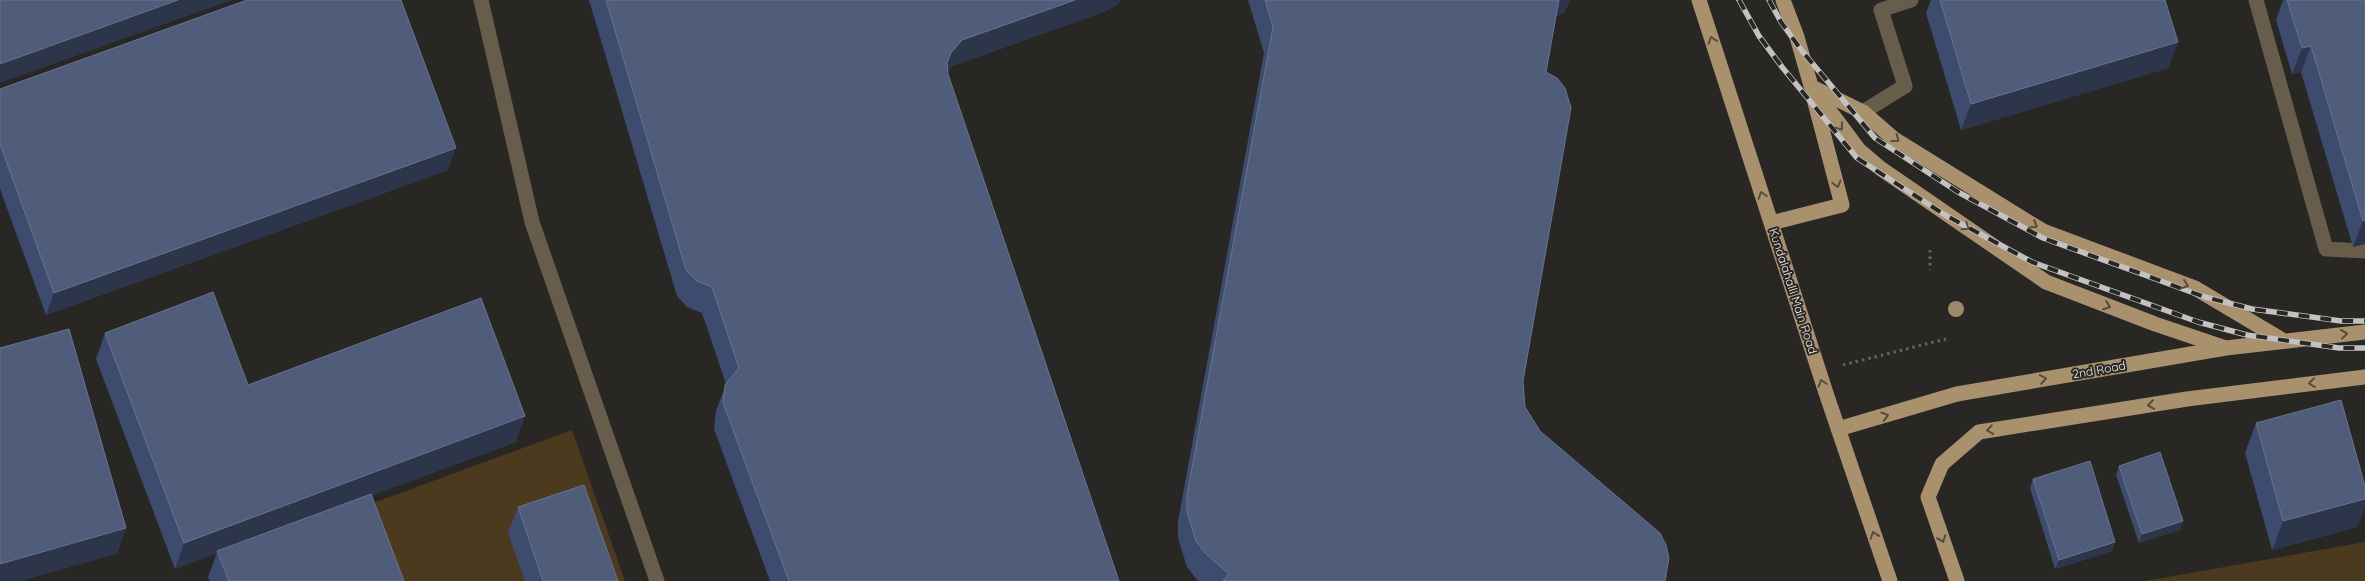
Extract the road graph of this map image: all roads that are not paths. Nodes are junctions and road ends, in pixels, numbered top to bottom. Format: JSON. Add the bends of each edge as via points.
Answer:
{"nodes":[{"id":1,"x":481,"y":0,"type":"edge"},
{"id":2,"x":1699,"y":0,"type":"edge"},
{"id":3,"x":1783,"y":0,"type":"edge"},
{"id":4,"x":1911,"y":0,"type":"edge"},
{"id":5,"x":2256,"y":0,"type":"edge"},
{"id":6,"x":1811,"y":86,"type":"junction"},
{"id":7,"x":1863,"y":112,"type":"junction"},
{"id":8,"x":1771,"y":224,"type":"junction"},
{"id":9,"x":2365,"y":251,"type":"edge"},
{"id":10,"x":2365,"y":332,"type":"edge"},
{"id":11,"x":2284,"y":341,"type":"junction"},
{"id":12,"x":2226,"y":348,"type":"junction"},
{"id":13,"x":2365,"y":377,"type":"edge"},
{"id":14,"x":1838,"y":429,"type":"junction"},
{"id":15,"x":657,"y":581,"type":"edge"},
{"id":16,"x":1890,"y":581,"type":"edge"},
{"id":17,"x":1957,"y":581,"type":"edge"}],
"edges":[{"from":1,"to":15,"type":"street","via":[[532,222]]},
{"from":8,"to":2,"type":"main road","name":"Kundalahalli Main Road","one_way":true},
{"from":3,"to":6,"type":"main road"},
{"from":4,"to":7,"type":"street","via":[[1881,10],[1905,86]]},
{"from":5,"to":9,"type":"street","via":[[2326,249]]},
{"from":6,"to":7,"type":"main road"},
{"from":6,"to":8,"type":"main road","one_way":true,"via":[[1842,205]]},
{"from":6,"to":12,"type":"main road","one_way":true,"via":[[1858,150],[2046,282]]},
{"from":7,"to":11,"type":"main road","one_way":true,"via":[[1894,139],[2043,231],[2195,288]]},
{"from":14,"to":8,"type":"main road","name":"Kundalahalli Main Road","one_way":true},
{"from":11,"to":10,"type":"main road","name":"2nd Road","one_way":true},
{"from":11,"to":12,"type":"main road","name":"2nd Road"},
{"from":14,"to":12,"type":"main road","name":"2nd Road","one_way":true,"via":[[1957,394]]},
{"from":13,"to":17,"type":"main road","one_way":true,"via":[[2187,399],[1979,432],[1942,464],[1928,497]]},
{"from":16,"to":14,"type":"main road","name":"Kundalahalli Main Road","one_way":true}]}
